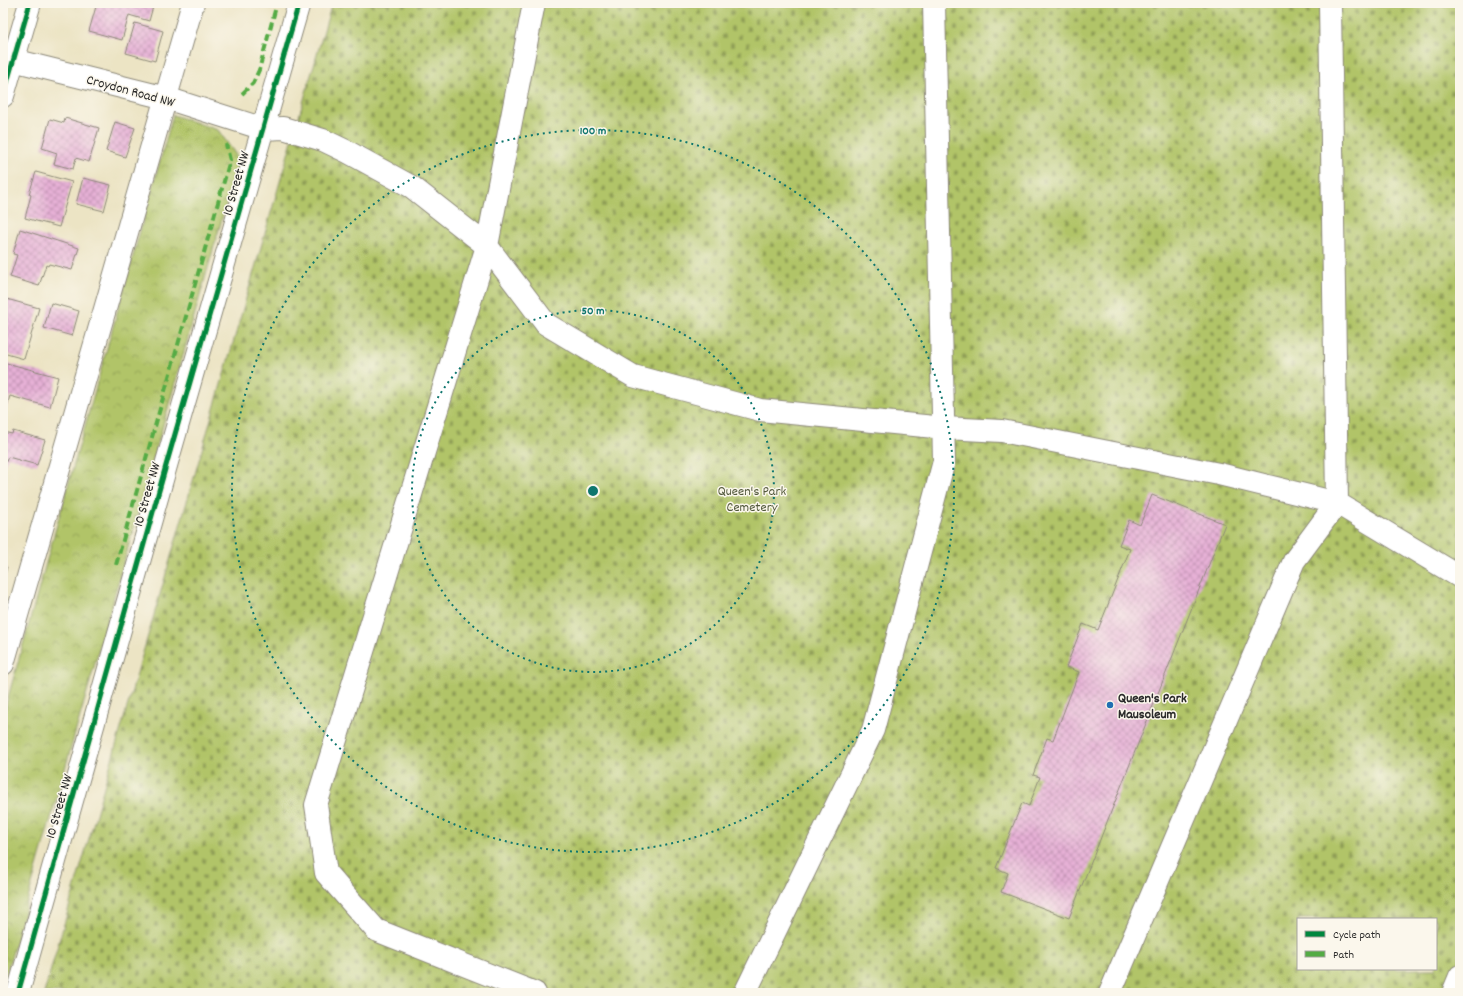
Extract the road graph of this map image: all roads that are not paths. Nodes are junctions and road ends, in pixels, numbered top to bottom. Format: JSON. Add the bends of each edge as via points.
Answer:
{"nodes":[{"id":1,"x":30,"y":3,"type":"edge"},
{"id":2,"x":193,"y":3,"type":"edge"},
{"id":3,"x":299,"y":3,"type":"edge"},
{"id":4,"x":534,"y":3,"type":"edge"},
{"id":5,"x":934,"y":3,"type":"edge"},
{"id":6,"x":1330,"y":3,"type":"edge"},
{"id":7,"x":8,"y":67,"type":"edge"},
{"id":8,"x":3,"y":96,"type":"edge"},
{"id":9,"x":166,"y":98,"type":"junction"},
{"id":10,"x":264,"y":129,"type":"junction"},
{"id":11,"x":487,"y":246,"type":"junction"},
{"id":12,"x":945,"y":428,"type":"junction"},
{"id":13,"x":1337,"y":503,"type":"junction"},
{"id":14,"x":1460,"y":577,"type":"edge"},
{"id":15,"x":3,"y":664,"type":"edge"},
{"id":16,"x":1460,"y":976,"type":"edge"},
{"id":17,"x":18,"y":993,"type":"edge"},
{"id":18,"x":535,"y":993,"type":"edge"},
{"id":19,"x":745,"y":993,"type":"edge"},
{"id":20,"x":1110,"y":993,"type":"edge"},
{"id":21,"x":1453,"y":993,"type":"edge"}],
"edges":[{"from":1,"to":7,"type":"street"},
{"from":2,"to":9,"type":"street"},
{"from":3,"to":10,"type":"street","name":"10 Street NW"},
{"from":4,"to":11,"type":"street"},
{"from":5,"to":12,"type":"street"},
{"from":6,"to":13,"type":"street"},
{"from":7,"to":8,"type":"street"},
{"from":7,"to":9,"type":"street","name":"Croydon Road NW"},
{"from":9,"to":10,"type":"street","name":"Croydon Road NW"},
{"from":9,"to":15,"type":"street"},
{"from":10,"to":11,"type":"street","name":"Croydon Road NW","via":[[283,128],[319,139],[373,165],[412,187]]},
{"from":10,"to":17,"type":"street","name":"10 Street NW","via":[[169,454]]},
{"from":11,"to":12,"type":"street","name":"Croydon Road NW","via":[[546,324],[633,376],[760,410]]},
{"from":11,"to":18,"type":"street","via":[[316,805],[326,873],[376,930]]},
{"from":12,"to":13,"type":"street","name":"Croydon Road NW","via":[[1009,432],[1219,474]]},
{"from":12,"to":19,"type":"street","via":[[944,461],[872,730]]},
{"from":13,"to":14,"type":"street","name":"Croydon Road NW"},
{"from":13,"to":20,"type":"street","via":[[1294,561]]},
{"from":16,"to":21,"type":"street"}]}
